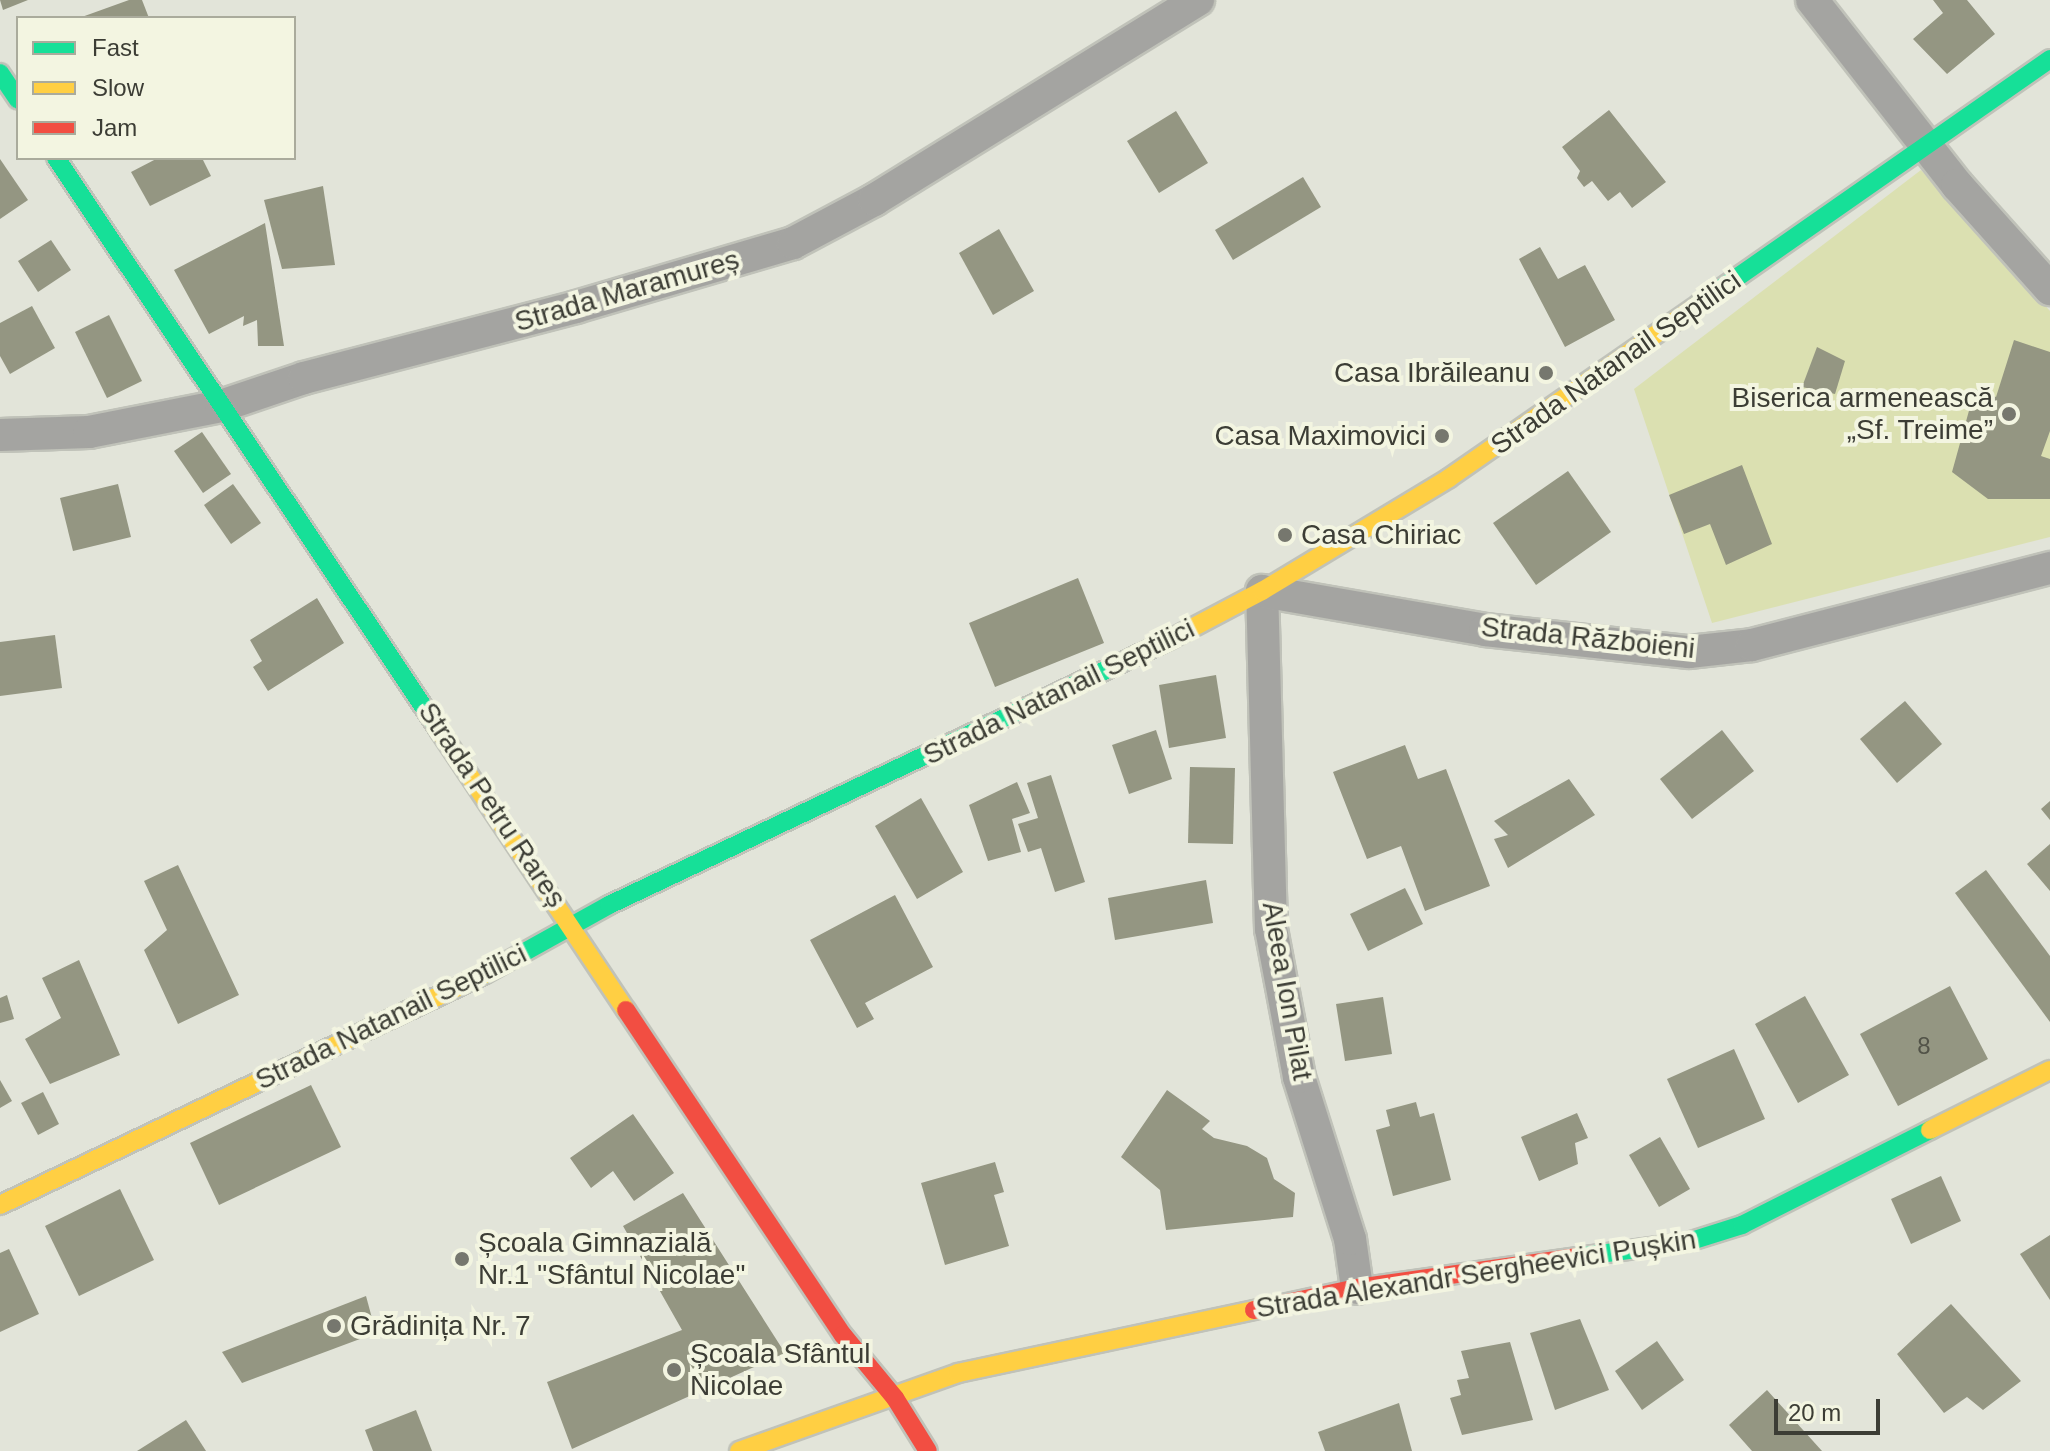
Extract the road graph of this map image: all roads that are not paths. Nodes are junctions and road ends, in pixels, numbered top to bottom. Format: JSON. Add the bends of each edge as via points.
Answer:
{"nodes":[{"id":1,"x":1198,"y":0,"type":"edge"},
{"id":2,"x":1812,"y":0,"type":"edge"},
{"id":3,"x":2050,"y":59,"type":"edge"},
{"id":4,"x":0,"y":73,"type":"edge"},
{"id":5,"x":16,"y":97,"type":"edge"},
{"id":6,"x":1928,"y":144,"type":"junction"},
{"id":7,"x":57,"y":160,"type":"edge"},
{"id":8,"x":2050,"y":289,"type":"edge"},
{"id":9,"x":221,"y":406,"type":"junction"},
{"id":10,"x":0,"y":435,"type":"edge"},
{"id":11,"x":2050,"y":568,"type":"edge"},
{"id":12,"x":1262,"y":591,"type":"junction"},
{"id":13,"x":573,"y":924,"type":"junction"},
{"id":14,"x":2050,"y":1070,"type":"edge"},
{"id":15,"x":0,"y":1205,"type":"edge"},
{"id":16,"x":1357,"y":1288,"type":"junction"},
{"id":17,"x":895,"y":1398,"type":"junction"},
{"id":18,"x":739,"y":1451,"type":"edge"},
{"id":19,"x":928,"y":1451,"type":"edge"}],
"edges":[{"from":1,"to":9,"type":"street","name":"Strada Maramureș","via":[[874,200],[793,243],[304,378]]},
{"from":2,"to":6,"type":"street"},
{"from":3,"to":6,"type":"street","name":"Strada Natanail Septilici"},
{"from":4,"to":5,"type":"street"},
{"from":6,"to":8,"type":"street","via":[[1957,185]]},
{"from":6,"to":12,"type":"street","name":"Strada Natanail Septilici","via":[[1449,478]]},
{"from":7,"to":9,"type":"street","name":"Strada Petru Rareș"},
{"from":9,"to":10,"type":"street","name":"Strada Maramureș","via":[[89,432]]},
{"from":9,"to":13,"type":"street","name":"Strada Petru Rareș"},
{"from":11,"to":12,"type":"street","name":"Strada Războieni","via":[[1752,645],[1689,652],[1485,630]]},
{"from":12,"to":13,"type":"street","name":"Strada Natanail Septilici","via":[[1127,662]]},
{"from":12,"to":16,"type":"street","name":"Aleea Ion Pilat","via":[[1271,929],[1299,1077],[1350,1239]]},
{"from":13,"to":15,"type":"street","name":"Strada Natanail Septilici","via":[[514,960]]},
{"from":13,"to":17,"type":"street","name":"Strada Petru Rareș","via":[[843,1335]]},
{"from":14,"to":16,"type":"street","name":"Strada Alexandr Sergheevici Pușkin","via":[[1742,1225],[1688,1242]]},
{"from":16,"to":17,"type":"street","name":"Strada Alexandr Sergheevici Pușkin","via":[[958,1373]]},
{"from":17,"to":18,"type":"street","name":"Strada Alexandr Sergheevici Pușkin"},
{"from":17,"to":19,"type":"street","name":"Strada Petru Rareș"}]}
